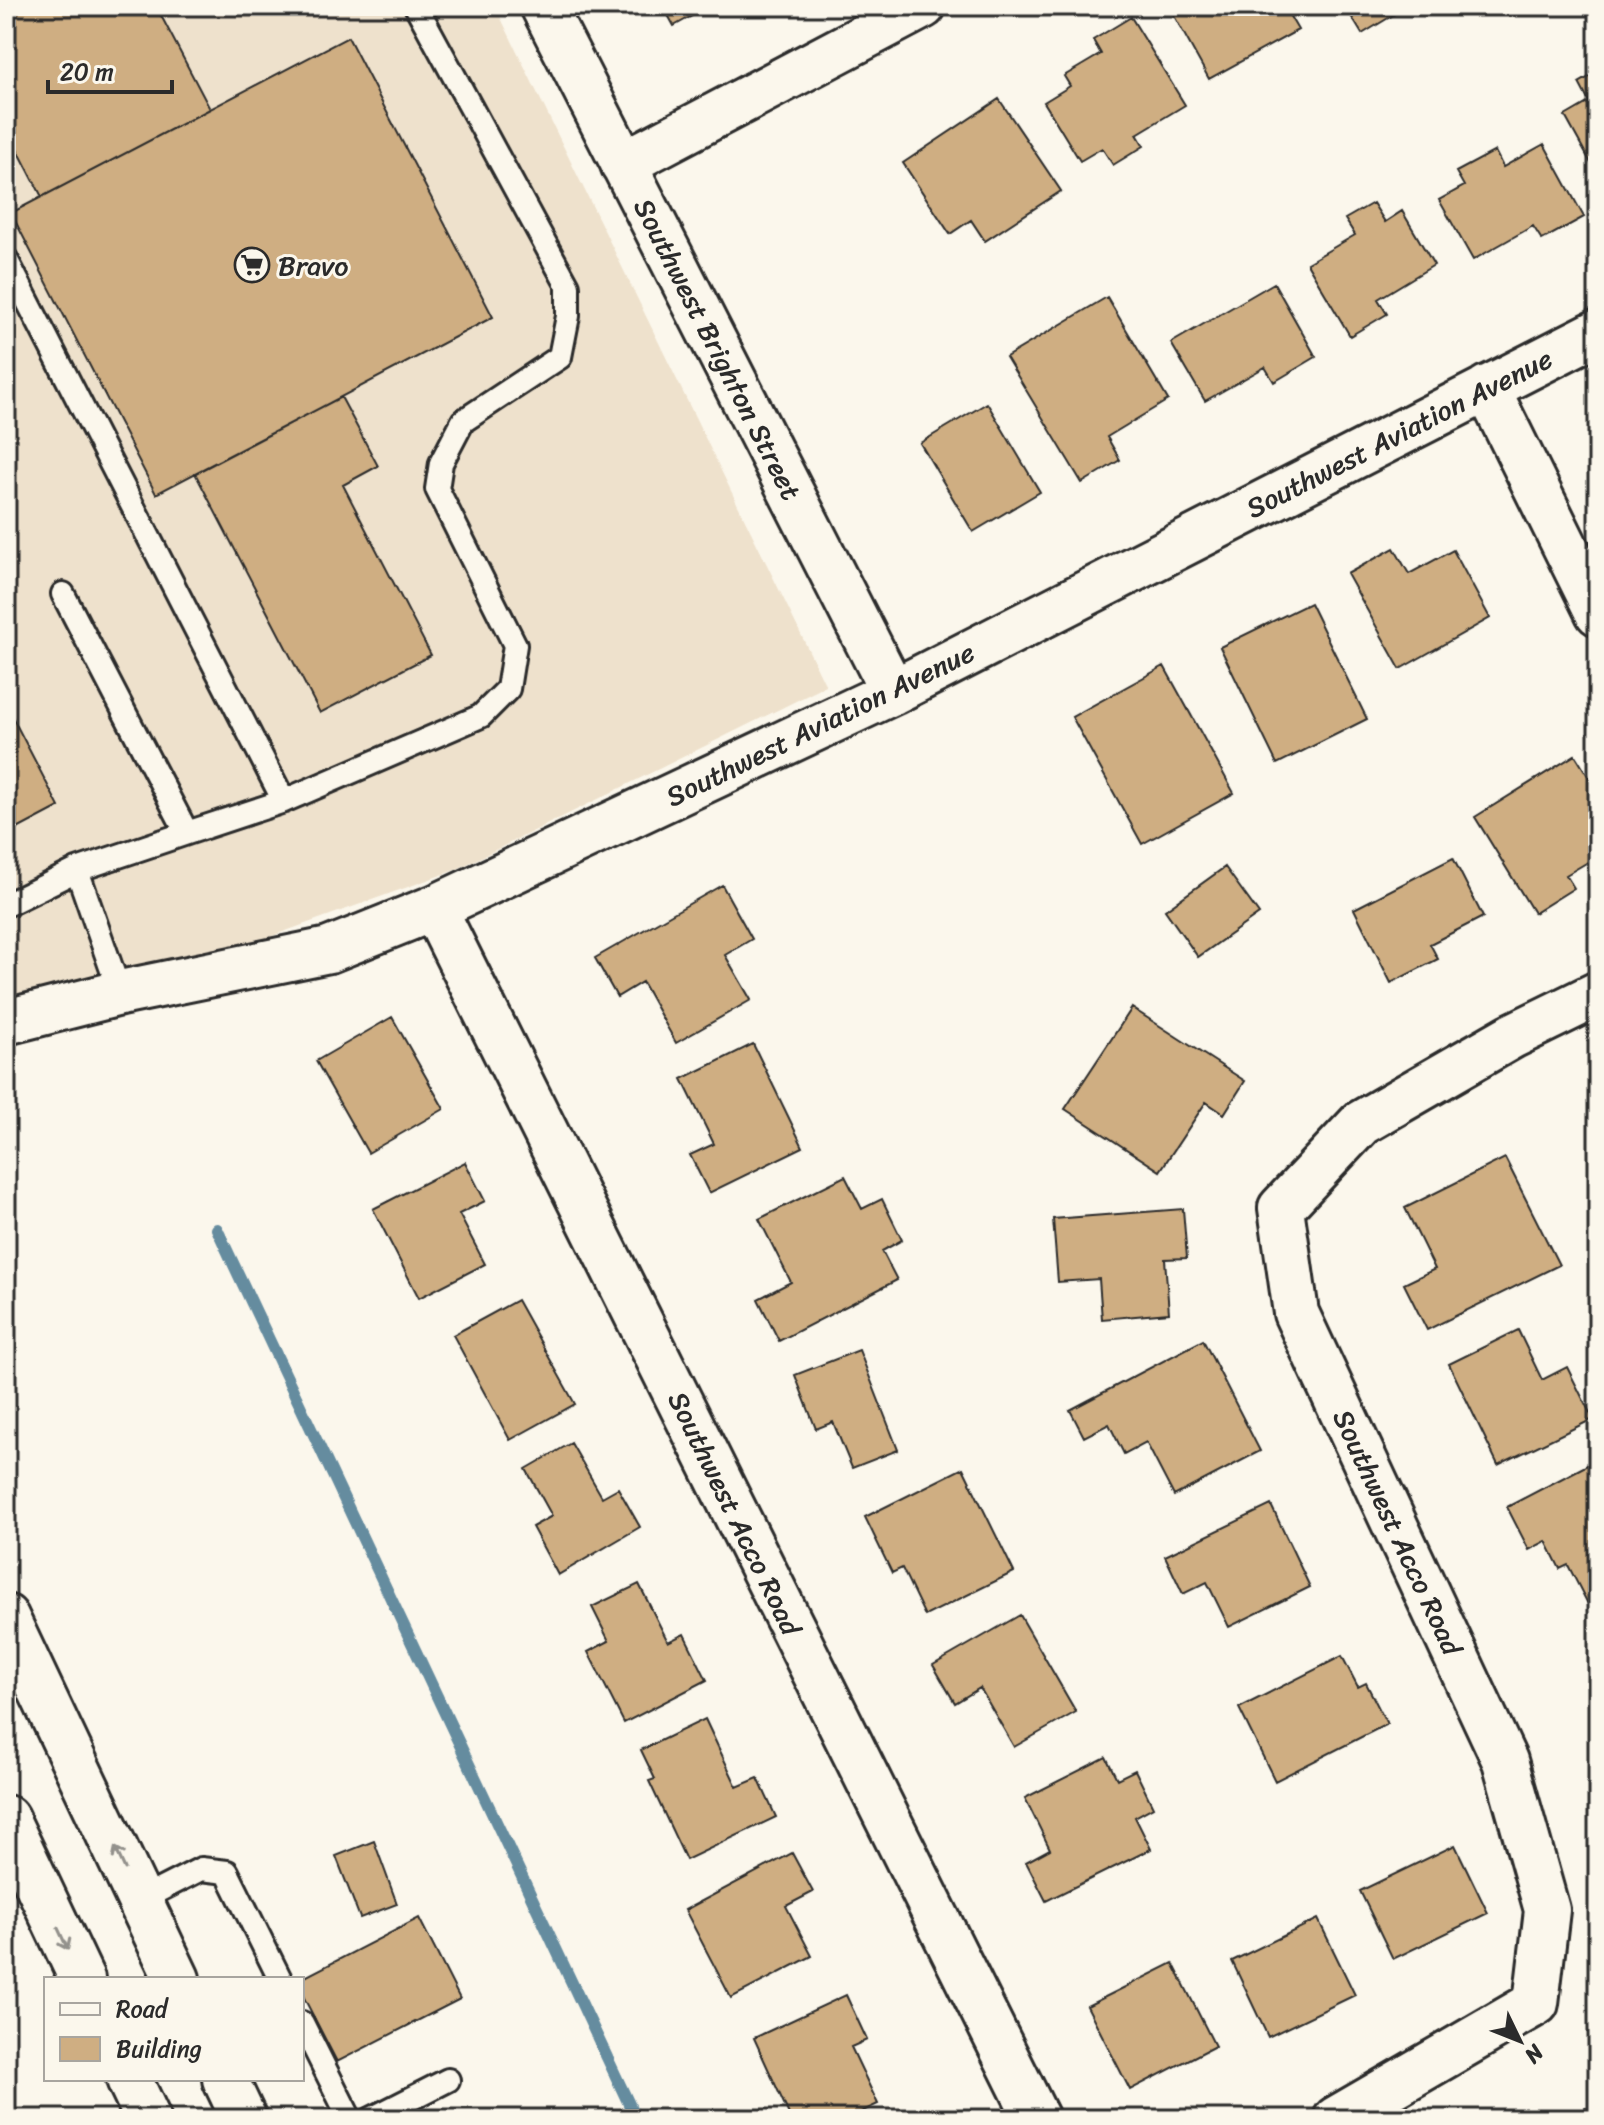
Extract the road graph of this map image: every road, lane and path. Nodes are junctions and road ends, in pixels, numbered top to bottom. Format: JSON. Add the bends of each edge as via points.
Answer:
{"nodes":[{"id":1,"x":416,"y":6,"type":"edge"},
{"id":2,"x":543,"y":6,"type":"edge"},
{"id":3,"x":923,"y":6,"type":"edge"},
{"id":4,"x":623,"y":164,"type":"junction"},
{"id":5,"x":6,"y":259,"type":"edge"},
{"id":6,"x":1598,"y":332,"type":"edge"},
{"id":7,"x":1487,"y":388,"type":"junction"},
{"id":8,"x":63,"y":594,"type":"dead end"},
{"id":9,"x":1598,"y":613,"type":"edge"},
{"id":10,"x":893,"y":692,"type":"junction"},
{"id":11,"x":284,"y":801,"type":"junction"},
{"id":12,"x":187,"y":833,"type":"junction"},
{"id":13,"x":77,"y":870,"type":"junction"},
{"id":14,"x":6,"y":905,"type":"edge"},
{"id":15,"x":434,"y":908,"type":"junction"},
{"id":16,"x":120,"y":993,"type":"junction"},
{"id":17,"x":1598,"y":994,"type":"edge"},
{"id":18,"x":6,"y":1022,"type":"edge"},
{"id":19,"x":6,"y":1617,"type":"edge"},
{"id":20,"x":6,"y":1818,"type":"edge"},
{"id":21,"x":140,"y":1900,"type":"junction"},
{"id":22,"x":81,"y":1977,"type":"edge"},
{"id":23,"x":176,"y":1977,"type":"edge"},
{"id":24,"x":279,"y":1977,"type":"edge"},
{"id":25,"x":304,"y":2027,"type":"edge"},
{"id":26,"x":448,"y":2080,"type":"dead end"},
{"id":27,"x":130,"y":2081,"type":"edge"},
{"id":28,"x":226,"y":2081,"type":"edge"},
{"id":29,"x":148,"y":2119,"type":"edge"},
{"id":30,"x":244,"y":2119,"type":"edge"},
{"id":31,"x":350,"y":2119,"type":"edge"},
{"id":32,"x":371,"y":2119,"type":"edge"},
{"id":33,"x":1037,"y":2119,"type":"edge"},
{"id":34,"x":1336,"y":2119,"type":"edge"}],
"edges":[{"from":1,"to":11,"type":"lane","via":[[568,286],[560,357],[463,421],[441,463],[437,489],[515,645],[508,689],[481,716]]},
{"from":2,"to":4,"type":"street","name":"Southwest Brighton Street"},
{"from":3,"to":4,"type":"street"},
{"from":4,"to":10,"type":"street","name":"Southwest Brighton Street"},
{"from":5,"to":11,"type":"lane"},
{"from":6,"to":7,"type":"street","name":"Southwest Aviation Avenue"},
{"from":7,"to":9,"type":"street"},
{"from":7,"to":10,"type":"street","name":"Southwest Aviation Avenue"},
{"from":8,"to":12,"type":"lane"},
{"from":10,"to":15,"type":"street","name":"Southwest Aviation Avenue"},
{"from":11,"to":12,"type":"lane"},
{"from":12,"to":13,"type":"lane"},
{"from":13,"to":14,"type":"lane"},
{"from":13,"to":16,"type":"lane"},
{"from":15,"to":16,"type":"street","name":"Southwest Aviation Avenue","via":[[329,950]]},
{"from":15,"to":33,"type":"street","name":"Southwest Acco Road"},
{"from":16,"to":18,"type":"street","name":"Southwest Aviation Avenue"},
{"from":17,"to":34,"type":"street","name":"Southwest Acco Road","via":[[1512,1036],[1361,1123],[1281,1208],[1296,1313],[1505,1761],[1547,1910],[1536,2003]]},
{"from":21,"to":19,"type":"street","one_way":true},
{"from":20,"to":22,"type":"street","one_way":true},
{"from":21,"to":23,"type":"street"},
{"from":21,"to":24,"type":"lane","via":[[201,1869],[227,1872]]},
{"from":25,"to":31,"type":"lane"},
{"from":26,"to":32,"type":"lane"},
{"from":27,"to":29,"type":"street"},
{"from":28,"to":30,"type":"street"}]}
